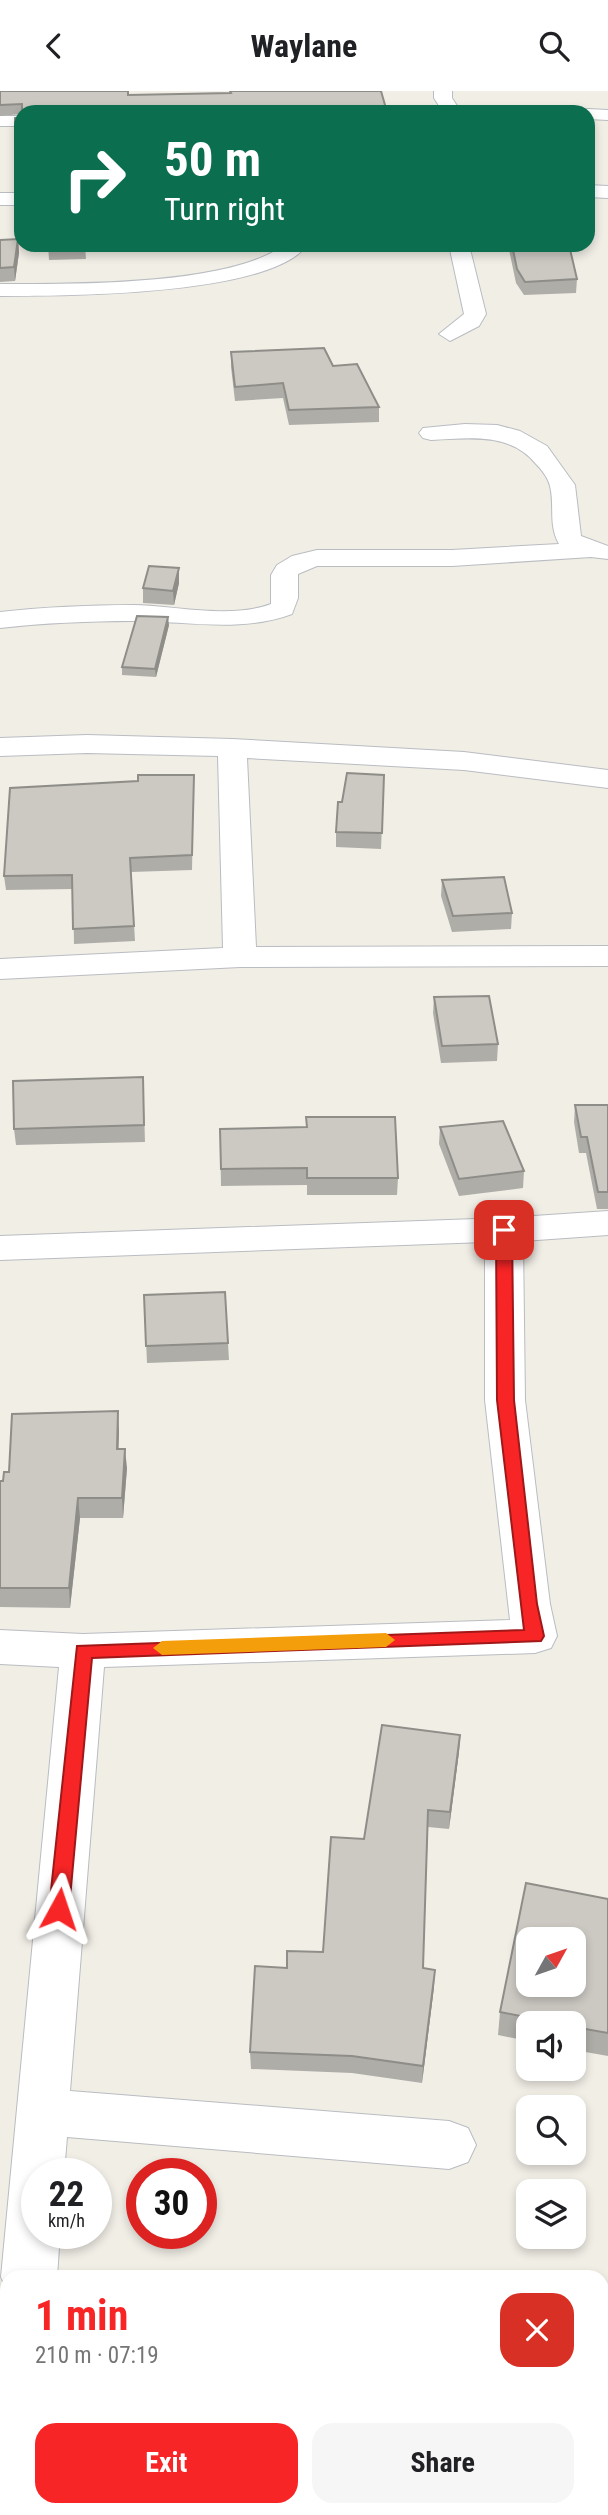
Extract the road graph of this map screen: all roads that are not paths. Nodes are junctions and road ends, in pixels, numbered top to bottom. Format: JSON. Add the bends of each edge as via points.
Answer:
{"nodes":[{"id":1,"x":293,"y":252,"type":"edge"},
{"id":2,"x":460,"y":252,"type":"edge"},
{"id":3,"x":0,"y":290,"type":"edge"},
{"id":4,"x":450,"y":334,"type":"dead end"},
{"id":5,"x":431,"y":433,"type":"dead end"},
{"id":6,"x":599,"y":552,"type":"edge"},
{"id":7,"x":0,"y":620,"type":"edge"},
{"id":8,"x":0,"y":747,"type":"edge"},
{"id":9,"x":232,"y":748,"type":"junction"},
{"id":10,"x":608,"y":779,"type":"edge"},
{"id":11,"x":608,"y":956,"type":"edge"},
{"id":12,"x":240,"y":957,"type":"junction"},
{"id":13,"x":0,"y":968,"type":"edge"},
{"id":14,"x":608,"y":1223,"type":"edge"},
{"id":15,"x":504,"y":1230,"type":"junction"},
{"id":16,"x":0,"y":1248,"type":"edge"},
{"id":17,"x":0,"y":1647,"type":"edge"},
{"id":18,"x":83,"y":1651,"type":"junction"},
{"id":19,"x":42,"y":2112,"type":"junction"},
{"id":20,"x":449,"y":2145,"type":"dead end"},
{"id":21,"x":38,"y":2158,"type":"edge"},
{"id":22,"x":31,"y":2249,"type":"edge"},
{"id":23,"x":30,"y":2270,"type":"edge"}],
"edges":[{"from":1,"to":3,"type":"street","via":[[253,270],[182,281]]},
{"from":2,"to":4,"type":"street","via":[[475,314]]},
{"from":5,"to":6,"type":"street","via":[[485,431],[530,442],[561,481],[562,521],[570,541]]},
{"from":6,"to":7,"type":"street","via":[[317,558],[286,571],[283,608],[261,616],[136,613]]},
{"from":8,"to":9,"type":"street"},
{"from":9,"to":10,"type":"street","via":[[464,761]]},
{"from":9,"to":12,"type":"street"},
{"from":11,"to":12,"type":"street"},
{"from":12,"to":13,"type":"street"},
{"from":14,"to":15,"type":"street"},
{"from":15,"to":16,"type":"street"},
{"from":15,"to":18,"type":"street","via":[[505,1400],[535,1636]]},
{"from":17,"to":18,"type":"street"},
{"from":18,"to":19,"type":"street"},
{"from":19,"to":20,"type":"street"},
{"from":19,"to":21,"type":"street"},
{"from":22,"to":23,"type":"street"}]}
